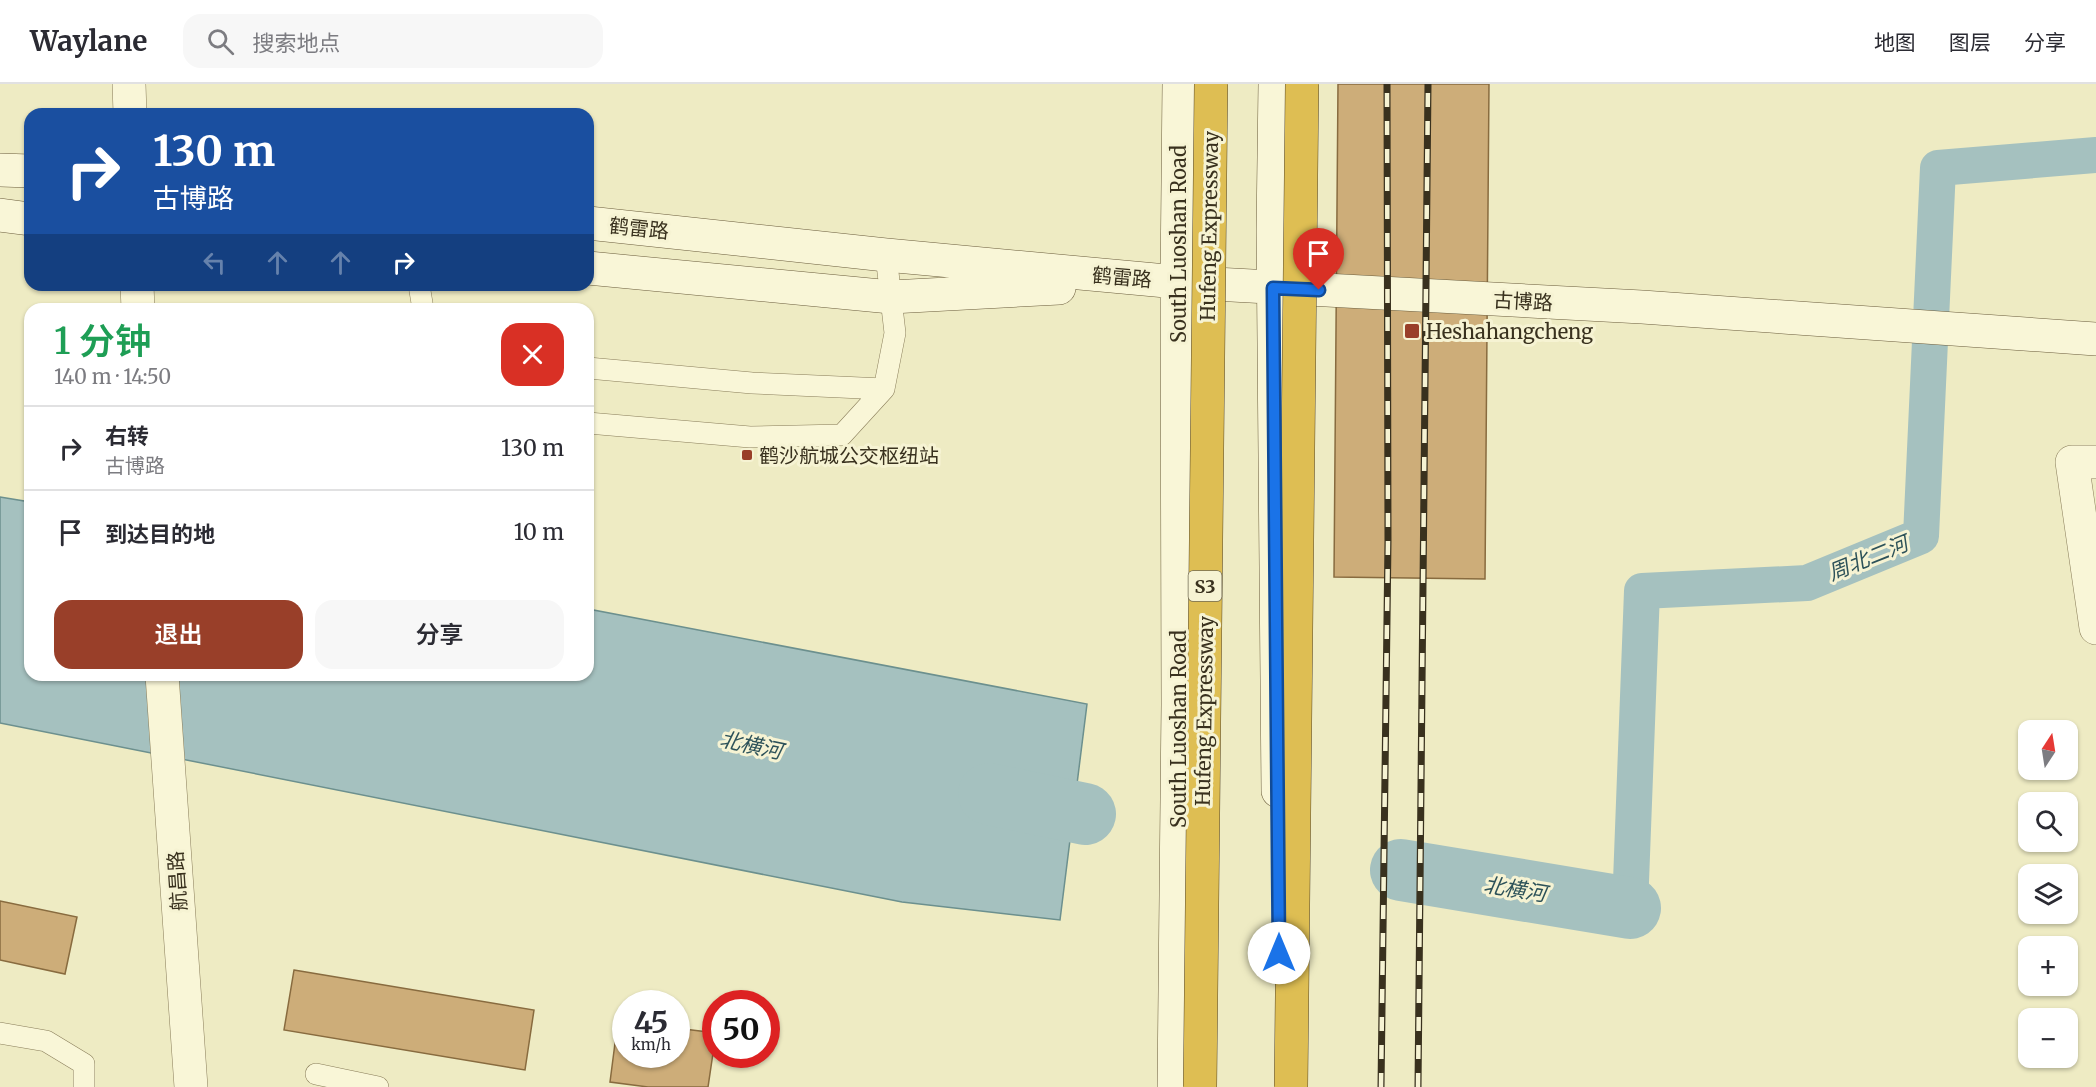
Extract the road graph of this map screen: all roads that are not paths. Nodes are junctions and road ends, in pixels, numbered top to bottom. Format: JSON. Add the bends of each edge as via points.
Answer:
{"nodes":[{"id":1,"x":129,"y":84,"type":"edge"},
{"id":2,"x":1179,"y":84,"type":"edge"},
{"id":3,"x":1211,"y":84,"type":"edge"},
{"id":4,"x":1275,"y":84,"type":"edge"},
{"id":5,"x":1302,"y":84,"type":"edge"},
{"id":6,"x":130,"y":108,"type":"edge"},
{"id":7,"x":0,"y":170,"type":"edge"},
{"id":8,"x":24,"y":171,"type":"edge"},
{"id":9,"x":0,"y":215,"type":"edge"},
{"id":10,"x":24,"y":218,"type":"edge"},
{"id":11,"x":594,"y":224,"type":"edge"},
{"id":12,"x":886,"y":255,"type":"junction"},
{"id":13,"x":594,"y":269,"type":"edge"},
{"id":14,"x":1177,"y":282,"type":"junction"},
{"id":15,"x":1273,"y":288,"type":"junction"},
{"id":16,"x":891,"y":297,"type":"junction"},
{"id":17,"x":2096,"y":339,"type":"edge"},
{"id":18,"x":594,"y":369,"type":"edge"},
{"id":19,"x":884,"y":389,"type":"junction"},
{"id":20,"x":594,"y":424,"type":"edge"},
{"id":21,"x":2096,"y":462,"type":"edge"},
{"id":22,"x":2096,"y":627,"type":"edge"},
{"id":23,"x":162,"y":681,"type":"edge"},
{"id":24,"x":0,"y":1033,"type":"edge"},
{"id":25,"x":316,"y":1074,"type":"dead end"},
{"id":26,"x":84,"y":1087,"type":"edge"},
{"id":27,"x":191,"y":1087,"type":"edge"},
{"id":28,"x":378,"y":1087,"type":"edge"},
{"id":29,"x":1174,"y":1087,"type":"edge"},
{"id":30,"x":1200,"y":1087,"type":"edge"},
{"id":31,"x":1281,"y":1087,"type":"edge"},
{"id":32,"x":1291,"y":1087,"type":"edge"}],
"edges":[{"from":1,"to":6,"type":"street"},
{"from":2,"to":14,"type":"street","name":"South Luoshan Road"},
{"from":3,"to":30,"type":"highway","name":"Hufeng Expressway","number":"S3","bridge":true},
{"from":4,"to":15,"type":"street"},
{"from":5,"to":32,"type":"highway","bridge":true},
{"from":7,"to":8,"type":"street"},
{"from":9,"to":10,"type":"street"},
{"from":11,"to":12,"type":"street","name":"鹤雷路"},
{"from":12,"to":14,"type":"street","name":"鹤雷路"},
{"from":12,"to":16,"type":"lane"},
{"from":13,"to":16,"type":"street","name":"鹤雷路"},
{"from":14,"to":15,"type":"street","name":"古博路"},
{"from":14,"to":16,"type":"street","name":"鹤雷路"},
{"from":14,"to":29,"type":"street","name":"South Luoshan Road","via":[[1179,705]]},
{"from":15,"to":17,"type":"street","name":"古博路"},
{"from":15,"to":31,"type":"street"},
{"from":16,"to":19,"type":"lane","via":[[895,333]]},
{"from":18,"to":19,"type":"lane","via":[[752,383]]},
{"from":19,"to":20,"type":"lane","via":[[842,435],[750,437]]},
{"from":21,"to":22,"type":"street","via":[[2072,462]]},
{"from":23,"to":27,"type":"street","name":"航昌路"},
{"from":24,"to":26,"type":"lane","via":[[46,1041],[84,1064]]},
{"from":25,"to":28,"type":"lane"}]}
